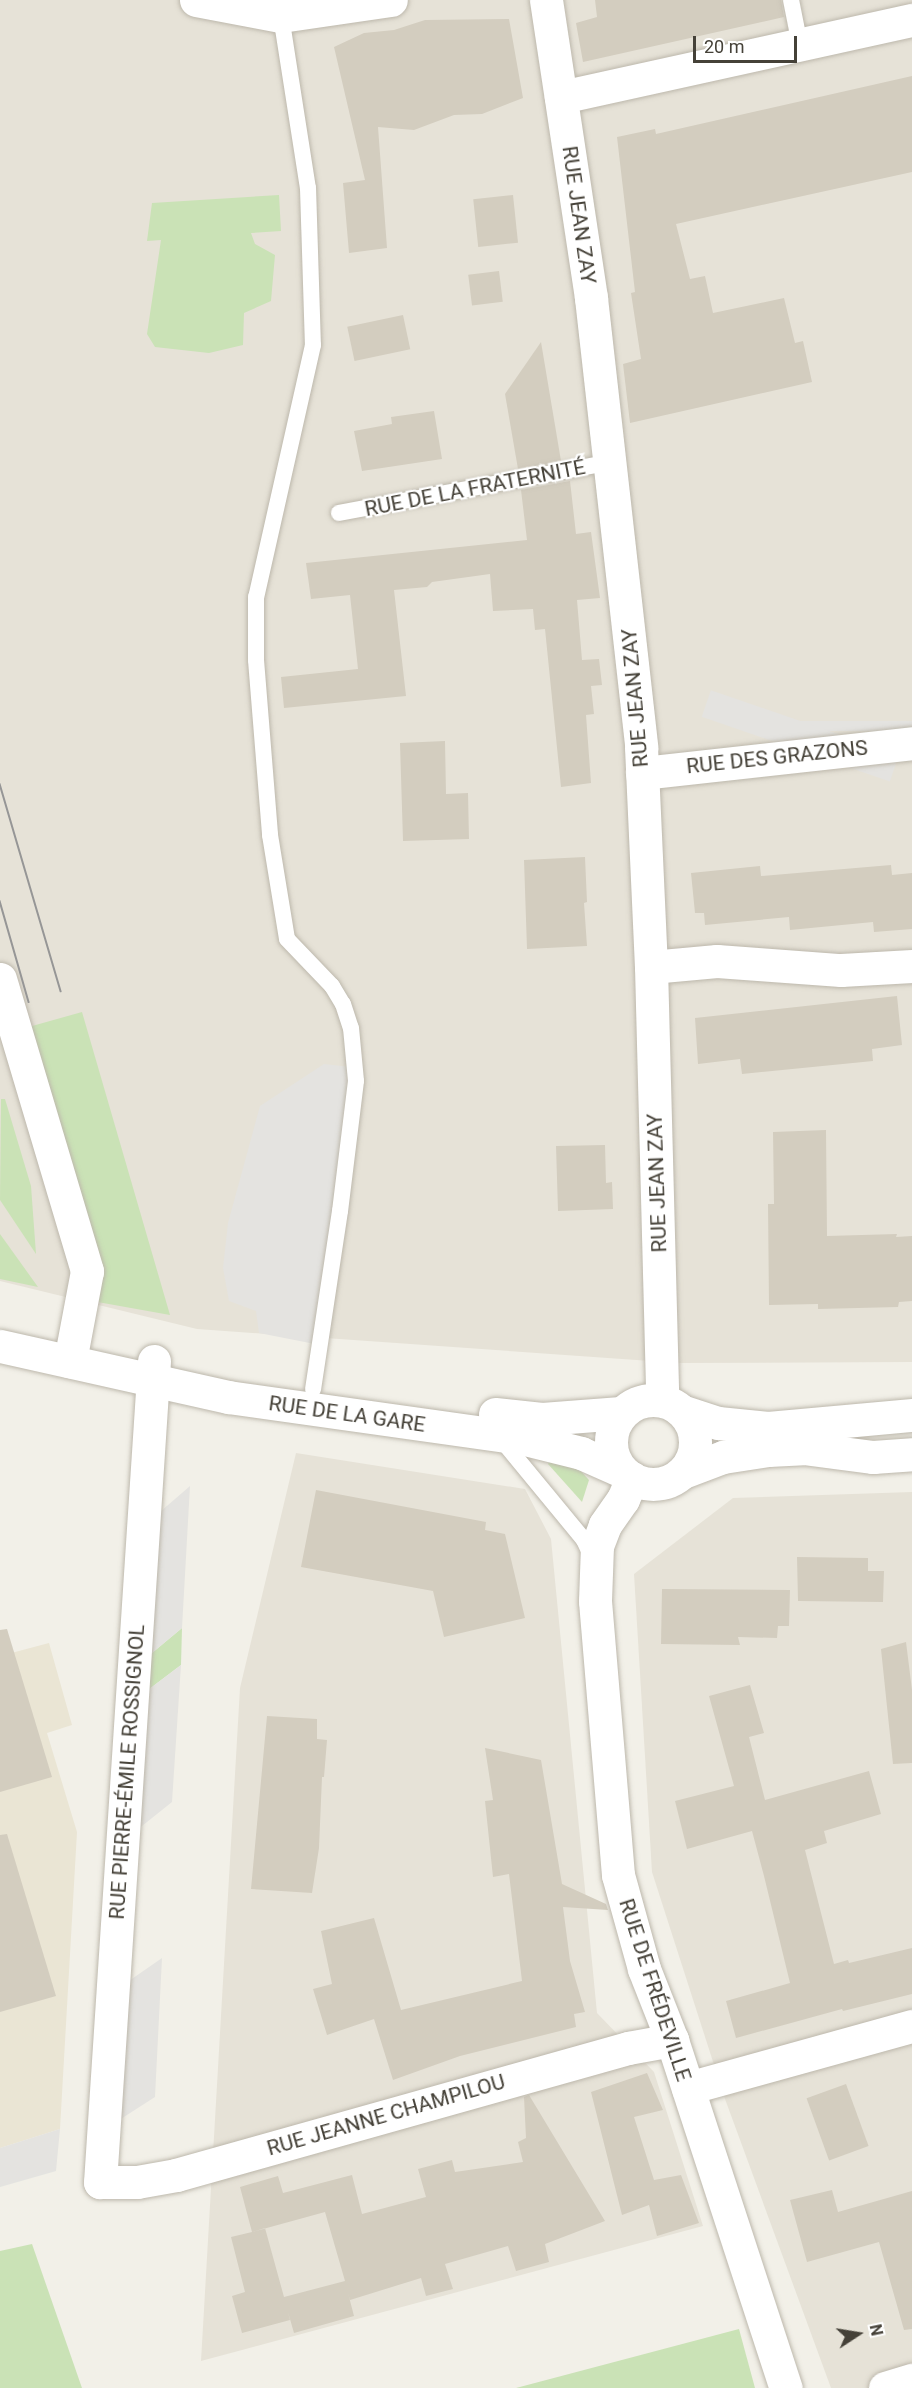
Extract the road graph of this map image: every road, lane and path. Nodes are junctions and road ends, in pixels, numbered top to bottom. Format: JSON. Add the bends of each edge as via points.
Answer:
{"nodes":[{"id":1,"x":196,"y":0,"type":"edge"},
{"id":2,"x":391,"y":0,"type":"edge"},
{"id":3,"x":546,"y":0,"type":"edge"},
{"id":4,"x":791,"y":0,"type":"edge"},
{"id":5,"x":281,"y":16,"type":"junction"},
{"id":6,"x":912,"y":20,"type":"edge"},
{"id":7,"x":800,"y":45,"type":"junction"},
{"id":8,"x":561,"y":98,"type":"junction"},
{"id":9,"x":611,"y":462,"type":"junction"},
{"id":10,"x":339,"y":513,"type":"dead end"},
{"id":11,"x":912,"y":743,"type":"edge"},
{"id":12,"x":642,"y":773,"type":"junction"},
{"id":13,"x":912,"y":966,"type":"edge"},
{"id":14,"x":651,"y":967,"type":"junction"},
{"id":15,"x":0,"y":979,"type":"edge"},
{"id":16,"x":0,"y":1328,"type":"edge"},
{"id":17,"x":0,"y":1346,"type":"edge"},
{"id":18,"x":72,"y":1353,"type":"junction"},
{"id":19,"x":152,"y":1370,"type":"junction"},
{"id":20,"x":313,"y":1389,"type":"junction"},
{"id":21,"x":673,"y":1406,"type":"junction"},
{"id":22,"x":621,"y":1413,"type":"junction"},
{"id":23,"x":912,"y":1415,"type":"edge"},
{"id":24,"x":497,"y":1435,"type":"junction"},
{"id":25,"x":912,"y":1454,"type":"edge"},
{"id":26,"x":683,"y":1472,"type":"junction"},
{"id":27,"x":627,"y":1474,"type":"junction"},
{"id":28,"x":596,"y":1572,"type":"junction"},
{"id":29,"x":912,"y":2026,"type":"edge"},
{"id":30,"x":672,"y":2040,"type":"junction"},
{"id":31,"x":688,"y":2088,"type":"junction"},
{"id":32,"x":100,"y":2182,"type":"joint"},
{"id":33,"x":912,"y":2380,"type":"edge"},
{"id":34,"x":786,"y":2388,"type":"edge"},
{"id":35,"x":885,"y":2388,"type":"edge"}],
"edges":[{"from":1,"to":5,"type":"street"},
{"from":2,"to":5,"type":"street"},
{"from":3,"to":8,"type":"street","name":"RUE JEAN ZAY"},
{"from":4,"to":7,"type":"lane"},
{"from":5,"to":20,"type":"lane","via":[[308,189],[313,345],[256,597],[259,706],[270,835],[287,939],[332,986],[343,1004],[351,1028],[356,1081]]},
{"from":6,"to":7,"type":"street"},
{"from":7,"to":8,"type":"street"},
{"from":8,"to":9,"type":"street","name":"RUE JEAN ZAY"},
{"from":9,"to":10,"type":"lane","name":"RUE DE LA FRATERNITÉ"},
{"from":9,"to":12,"type":"street","name":"RUE JEAN ZAY"},
{"from":11,"to":12,"type":"street","name":"RUE DES GRAZONS"},
{"from":12,"to":14,"type":"street","name":"RUE JEAN ZAY"},
{"from":13,"to":14,"type":"street","via":[[841,970],[717,962]]},
{"from":14,"to":21,"type":"street","name":"RUE JEAN ZAY"},
{"from":15,"to":18,"type":"street","via":[[87,1271]]},
{"from":16,"to":18,"type":"street","name":"RUE DE LA GARE"},
{"from":17,"to":18,"type":"street","name":"RUE DE LA GARE"},
{"from":18,"to":19,"type":"street","name":"RUE DE LA GARE"},
{"from":19,"to":20,"type":"street","name":"RUE DE LA GARE"},
{"from":19,"to":24,"type":"street","name":"RUE DE LA GARE","via":[[228,1397]]},
{"from":19,"to":32,"type":"street","name":"RUE PIERRE-ÉMILE ROSSIGNOL"},
{"from":20,"to":22,"type":"street","name":"RUE DE LA GARE","via":[[528,1418]]},
{"from":21,"to":22,"type":"street","via":[[640,1401]]},
{"from":21,"to":23,"type":"street","via":[[718,1423],[768,1428]]},
{"from":21,"to":26,"type":"street","via":[[692,1422],[695,1441],[692,1461]]},
{"from":22,"to":27,"type":"street","via":[[611,1436],[613,1454]]},
{"from":24,"to":27,"type":"street","name":"RUE DE LA GARE","via":[[581,1453]]},
{"from":24,"to":28,"type":"lane","via":[[584,1540]]},
{"from":25,"to":26,"type":"street","via":[[873,1457],[803,1448],[768,1450],[723,1457]]},
{"from":26,"to":27,"type":"street","via":[[659,1484],[644,1483]]},
{"from":27,"to":28,"type":"street","name":"RUE DE FRÉDEVILLE","via":[[623,1499],[597,1546]]},
{"from":28,"to":30,"type":"street","name":"RUE DE FRÉDEVILLE","via":[[597,1635],[618,1875],[644,1969]]},
{"from":29,"to":31,"type":"street"},
{"from":30,"to":31,"type":"street","name":"RUE DE FRÉDEVILLE"},
{"from":30,"to":32,"type":"street","name":"RUE JEANNE CHAMPILOU","via":[[628,2048],[176,2175]]},
{"from":31,"to":34,"type":"street","name":"RUE DE FRÉDEVILLE"},
{"from":33,"to":35,"type":"street"}]}
